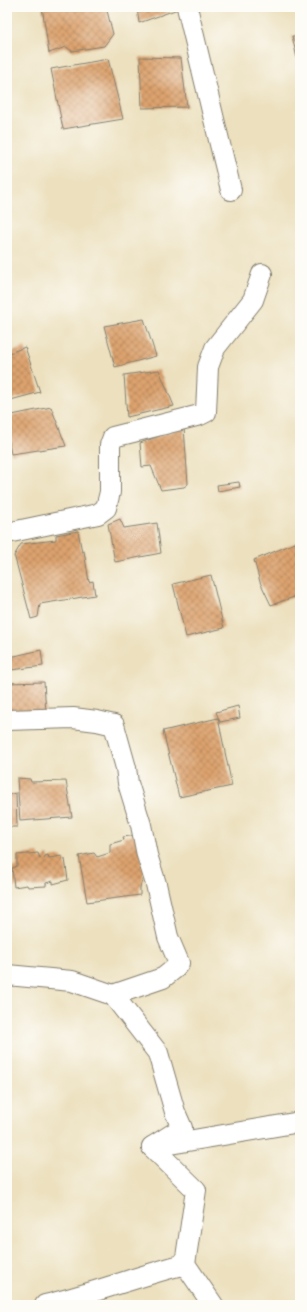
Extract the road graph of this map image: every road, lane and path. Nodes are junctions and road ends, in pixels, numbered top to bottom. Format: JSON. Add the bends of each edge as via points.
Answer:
{"nodes":[{"id":1,"x":186,"y":7,"type":"edge"},
{"id":2,"x":230,"y":190,"type":"dead end"},
{"id":3,"x":262,"y":274,"type":"dead end"},
{"id":4,"x":7,"y":533,"type":"edge"},
{"id":5,"x":7,"y":720,"type":"edge"},
{"id":6,"x":7,"y":975,"type":"edge"},
{"id":7,"x":113,"y":995,"type":"junction"},
{"id":8,"x":300,"y":1122,"type":"edge"},
{"id":9,"x":152,"y":1147,"type":"junction"},
{"id":10,"x":185,"y":1264,"type":"junction"},
{"id":11,"x":45,"y":1305,"type":"edge"},
{"id":12,"x":213,"y":1305,"type":"edge"}],
"edges":[{"from":1,"to":2,"type":"street"},
{"from":3,"to":4,"type":"street","via":[[253,300],[215,348],[208,367],[206,412],[113,437],[110,445],[110,492],[106,508],[98,514]]},
{"from":5,"to":7,"type":"street","via":[[73,718],[97,720],[114,725],[168,937],[179,963],[163,978]]},
{"from":6,"to":7,"type":"street","via":[[72,981]]},
{"from":7,"to":9,"type":"street","via":[[158,1053],[182,1128]]},
{"from":8,"to":9,"type":"street"},
{"from":9,"to":10,"type":"street","via":[[196,1190]]},
{"from":10,"to":11,"type":"street"},
{"from":10,"to":12,"type":"street"}]}
